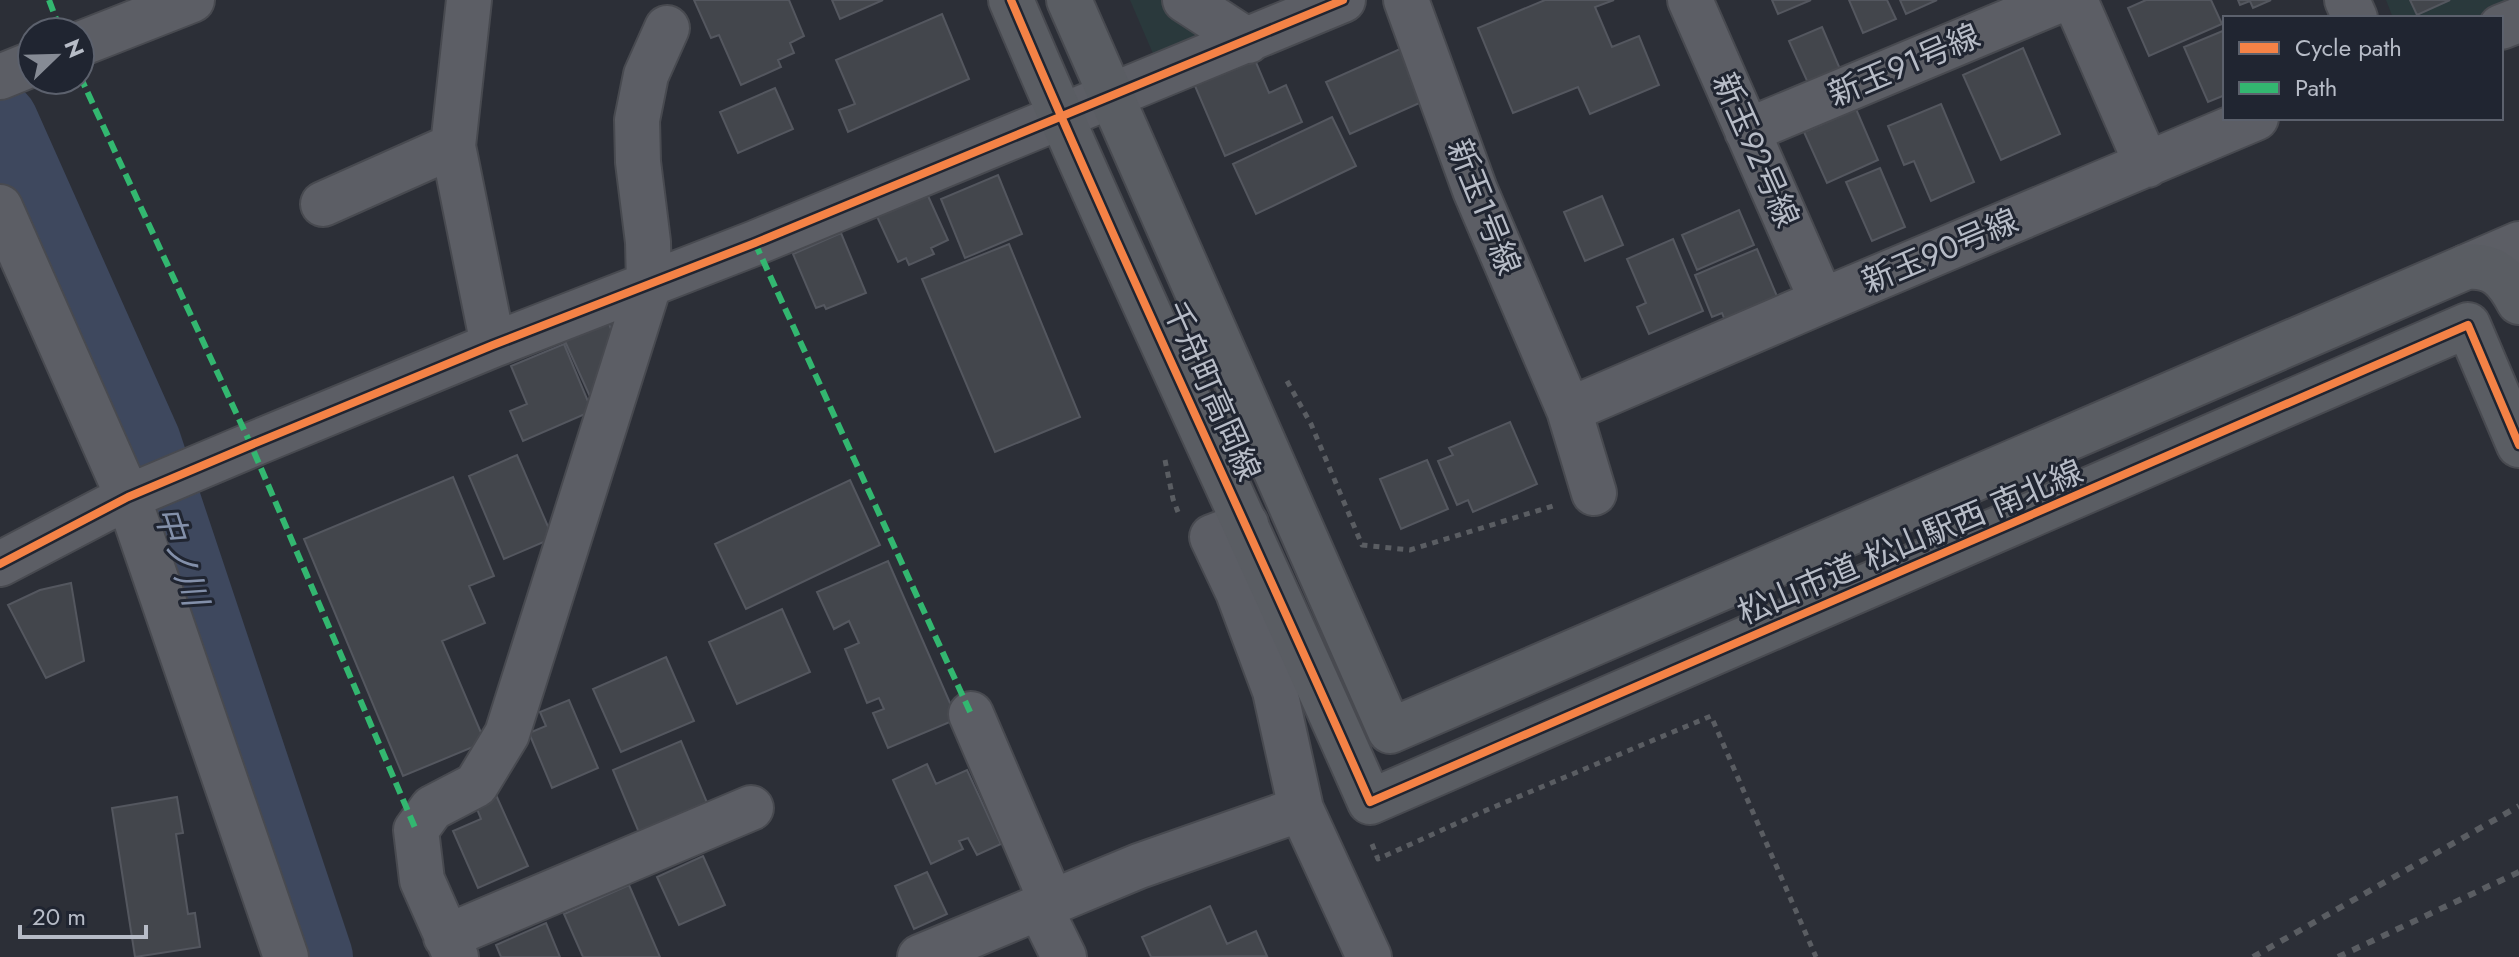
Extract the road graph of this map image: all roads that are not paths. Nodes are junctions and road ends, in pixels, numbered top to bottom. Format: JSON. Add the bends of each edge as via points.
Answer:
{"nodes":[{"id":1,"x":192,"y":0,"type":"edge"},
{"id":2,"x":469,"y":0,"type":"edge"},
{"id":3,"x":1011,"y":0,"type":"edge"},
{"id":4,"x":1069,"y":0,"type":"edge"},
{"id":5,"x":1185,"y":0,"type":"edge"},
{"id":6,"x":1343,"y":0,"type":"edge"},
{"id":7,"x":1406,"y":0,"type":"edge"},
{"id":8,"x":1690,"y":0,"type":"edge"},
{"id":9,"x":2060,"y":0,"type":"edge"},
{"id":10,"x":2075,"y":0,"type":"edge"},
{"id":11,"x":667,"y":28,"type":"dead end"},
{"id":12,"x":96,"y":38,"type":"edge"},
{"id":13,"x":1248,"y":41,"type":"junction"},
{"id":14,"x":1110,"y":95,"type":"junction"},
{"id":15,"x":1061,"y":118,"type":"junction"},
{"id":16,"x":2251,"y":120,"type":"edge"},
{"id":17,"x":1747,"y":131,"type":"junction"},
{"id":18,"x":453,"y":146,"type":"junction"},
{"id":19,"x":2147,"y":165,"type":"junction"},
{"id":20,"x":323,"y":204,"type":"dead end"},
{"id":21,"x":0,"y":207,"type":"edge"},
{"id":22,"x":2519,"y":244,"type":"edge"},
{"id":23,"x":2466,"y":267,"type":"junction"},
{"id":24,"x":649,"y":285,"type":"junction"},
{"id":25,"x":1822,"y":301,"type":"junction"},
{"id":26,"x":2519,"y":302,"type":"edge"},
{"id":27,"x":493,"y":345,"type":"junction"},
{"id":28,"x":1569,"y":410,"type":"junction"},
{"id":29,"x":2519,"y":445,"type":"edge"},
{"id":30,"x":151,"y":487,"type":"junction"},
{"id":31,"x":1594,"y":493,"type":"road end"},
{"id":32,"x":1246,"y":524,"type":"junction"},
{"id":33,"x":0,"y":564,"type":"edge"},
{"id":34,"x":971,"y":714,"type":"dead end"},
{"id":35,"x":1390,"y":731,"type":"joint"},
{"id":36,"x":1370,"y":802,"type":"joint"},
{"id":37,"x":751,"y":808,"type":"dead end"},
{"id":38,"x":1301,"y":809,"type":"junction"},
{"id":39,"x":1046,"y":905,"type":"junction"},
{"id":40,"x":451,"y":947,"type":"edge"},
{"id":41,"x":286,"y":957,"type":"edge"},
{"id":42,"x":920,"y":957,"type":"edge"},
{"id":43,"x":1064,"y":957,"type":"edge"},
{"id":44,"x":1369,"y":957,"type":"edge"}],
"edges":[{"from":1,"to":12,"type":"street"},
{"from":2,"to":18,"type":"street"},
{"from":3,"to":15,"type":"street","name":"千舟町高岡線"},
{"from":4,"to":14,"type":"street","name":"千舟町高岡線"},
{"from":5,"to":13,"type":"street"},
{"from":6,"to":13,"type":"street"},
{"from":7,"to":28,"type":"street","name":"新玉1号線","via":[[1475,190]]},
{"from":8,"to":17,"type":"street","name":"新玉92号線"},
{"from":9,"to":17,"type":"street","name":"新玉91号線"},
{"from":10,"to":19,"type":"street"},
{"from":11,"to":24,"type":"street","via":[[646,75],[637,120]]},
{"from":13,"to":14,"type":"street"},
{"from":14,"to":15,"type":"street"},
{"from":14,"to":35,"type":"street","name":"千舟町高岡線"},
{"from":15,"to":24,"type":"street"},
{"from":15,"to":32,"type":"street","name":"千舟町高岡線"},
{"from":16,"to":19,"type":"street","name":"新玉90号線"},
{"from":17,"to":25,"type":"street","name":"新玉92号線"},
{"from":18,"to":20,"type":"street"},
{"from":18,"to":27,"type":"street"},
{"from":19,"to":25,"type":"street","name":"新玉90号線"},
{"from":21,"to":30,"type":"street"},
{"from":22,"to":23,"type":"street","name":"松山市道 松山駅西 南北線"},
{"from":23,"to":26,"type":"street","via":[[2485,267],[2503,276]]},
{"from":23,"to":35,"type":"street","name":"松山市道 松山駅西 南北線"},
{"from":24,"to":27,"type":"street"},
{"from":24,"to":40,"type":"street","via":[[507,734],[476,785],[432,808],[416,830],[422,880]]},
{"from":25,"to":28,"type":"street","name":"新玉90号線"},
{"from":27,"to":30,"type":"street"},
{"from":28,"to":31,"type":"street","name":"新玉1号線"},
{"from":29,"to":36,"type":"street","name":"松山市道 松山駅西 南北線","via":[[2468,325]]},
{"from":30,"to":33,"type":"street"},
{"from":30,"to":41,"type":"street"},
{"from":32,"to":36,"type":"street","name":"千舟町高岡線"},
{"from":32,"to":38,"type":"street","via":[[1212,537],[1275,691]]},
{"from":34,"to":39,"type":"street"},
{"from":37,"to":40,"type":"street"},
{"from":38,"to":39,"type":"street"},
{"from":38,"to":44,"type":"street"},
{"from":39,"to":42,"type":"street"},
{"from":39,"to":43,"type":"street"}]}
